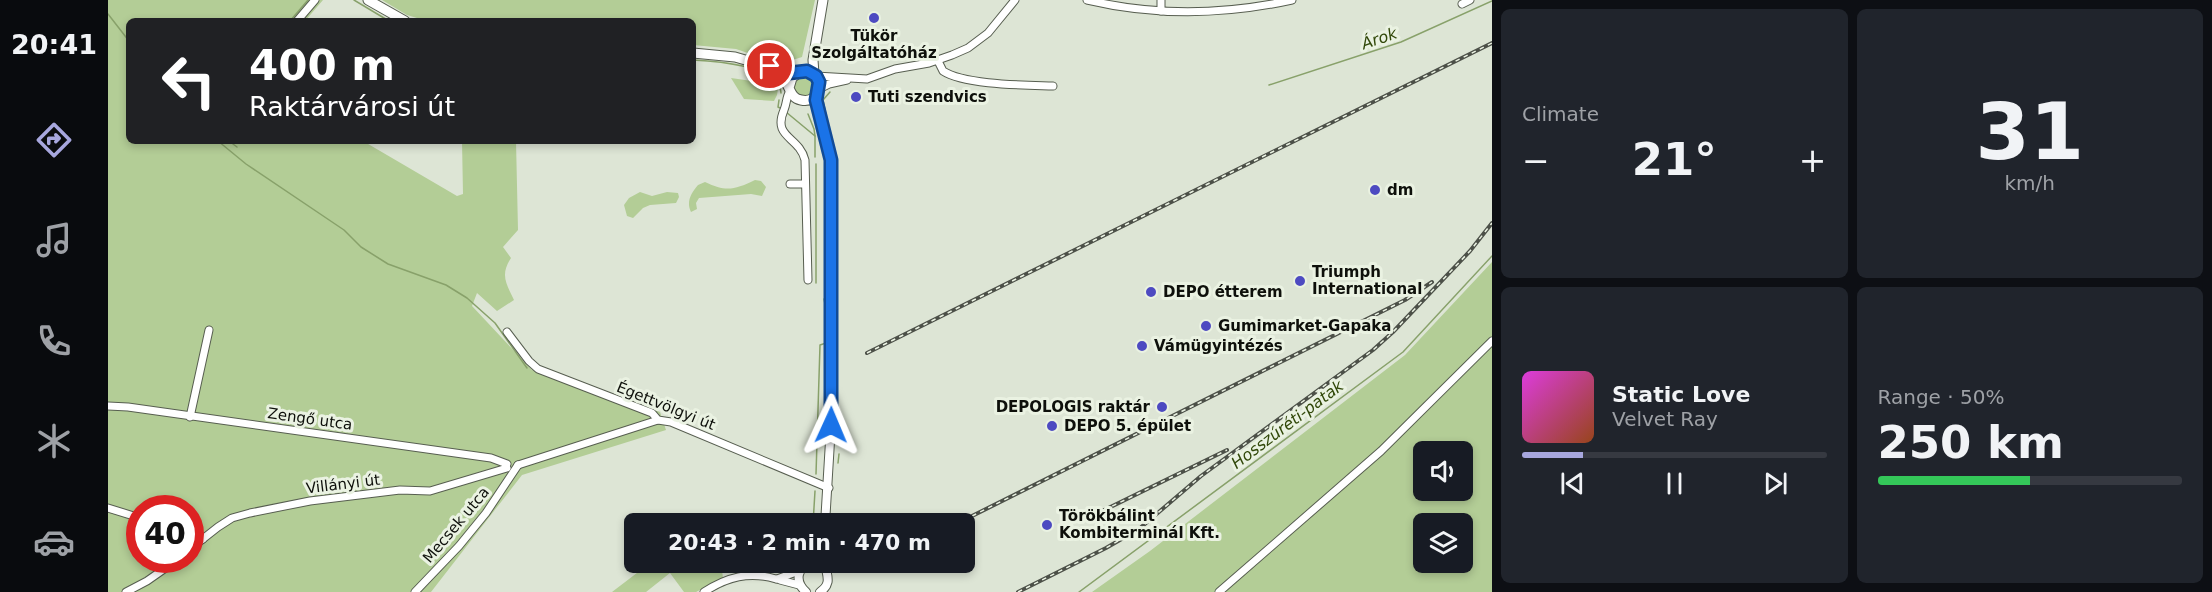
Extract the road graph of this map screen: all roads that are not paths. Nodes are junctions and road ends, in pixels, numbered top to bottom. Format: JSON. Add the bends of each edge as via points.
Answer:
{"nodes":[{"id":1,"x":315,"y":0,"type":"edge"},
{"id":2,"x":368,"y":0,"type":"edge"},
{"id":3,"x":823,"y":0,"type":"edge"},
{"id":4,"x":1015,"y":0,"type":"edge"},
{"id":5,"x":1087,"y":0,"type":"edge"},
{"id":6,"x":1161,"y":0,"type":"edge"},
{"id":7,"x":1292,"y":0,"type":"edge"},
{"id":8,"x":1470,"y":0,"type":"edge"},
{"id":9,"x":1257,"y":4,"type":"edge"},
{"id":10,"x":1462,"y":4,"type":"dead end"},
{"id":11,"x":1161,"y":11,"type":"junction"},
{"id":12,"x":821,"y":13,"type":"junction"},
{"id":13,"x":300,"y":18,"type":"edge"},
{"id":14,"x":400,"y":18,"type":"edge"},
{"id":15,"x":696,"y":53,"type":"edge"},
{"id":16,"x":938,"y":60,"type":"junction"},
{"id":17,"x":754,"y":62,"type":"junction"},
{"id":18,"x":798,"y":72,"type":"junction"},
{"id":19,"x":815,"y":75,"type":"junction"},
{"id":20,"x":850,"y":78,"type":"junction"},
{"id":21,"x":1053,"y":86,"type":"dead end"},
{"id":22,"x":790,"y":90,"type":"junction"},
{"id":23,"x":818,"y":92,"type":"junction"},
{"id":24,"x":800,"y":100,"type":"junction"},
{"id":25,"x":785,"y":108,"type":"junction"},
{"id":26,"x":825,"y":132,"type":"junction"},
{"id":27,"x":790,"y":184,"type":"dead end"},
{"id":28,"x":805,"y":184,"type":"junction"},
{"id":29,"x":808,"y":280,"type":"dead end"},
{"id":30,"x":209,"y":330,"type":"dead end"},
{"id":31,"x":507,"y":332,"type":"dead end"},
{"id":32,"x":1492,"y":341,"type":"edge"},
{"id":33,"x":108,"y":406,"type":"edge"},
{"id":34,"x":190,"y":417,"type":"junction"},
{"id":35,"x":658,"y":420,"type":"junction"},
{"id":36,"x":511,"y":467,"type":"junction"},
{"id":37,"x":829,"y":488,"type":"junction"},
{"id":38,"x":108,"y":508,"type":"edge"},
{"id":39,"x":826,"y":513,"type":"edge"},
{"id":40,"x":126,"y":514,"type":"edge"},
{"id":41,"x":204,"y":538,"type":"edge"},
{"id":42,"x":158,"y":573,"type":"edge"},
{"id":43,"x":794,"y":573,"type":"edge"},
{"id":44,"x":800,"y":573,"type":"edge"},
{"id":45,"x":828,"y":573,"type":"edge"},
{"id":46,"x":776,"y":579,"type":"dead end"},
{"id":47,"x":804,"y":590,"type":"edge"},
{"id":48,"x":126,"y":592,"type":"edge"},
{"id":49,"x":415,"y":592,"type":"edge"},
{"id":50,"x":704,"y":592,"type":"edge"},
{"id":51,"x":820,"y":592,"type":"edge"},
{"id":52,"x":1219,"y":592,"type":"edge"}],
"edges":[{"from":1,"to":13,"type":"street"},
{"from":2,"to":14,"type":"main road"},
{"from":3,"to":12,"type":"main road"},
{"from":4,"to":16,"type":"street","via":[[984,36],[963,51]]},
{"from":5,"to":11,"type":"street"},
{"from":6,"to":11,"type":"street"},
{"from":7,"to":9,"type":"street"},
{"from":8,"to":10,"type":"street"},
{"from":9,"to":11,"type":"street","via":[[1214,12]]},
{"from":12,"to":18,"type":"main road","via":[[808,55]]},
{"from":12,"to":19,"type":"main road","via":[[813,60]]},
{"from":15,"to":17,"type":"main road"},
{"from":16,"to":20,"type":"street","via":[[867,79]]},
{"from":16,"to":21,"type":"street","via":[[943,71],[960,78]]},
{"from":17,"to":18,"type":"main road"},
{"from":17,"to":22,"type":"main road","via":[[777,75]]},
{"from":18,"to":19,"type":"main road"},
{"from":18,"to":22,"type":"main road","via":[[790,80]]},
{"from":19,"to":20,"type":"street"},
{"from":19,"to":23,"type":"main road"},
{"from":20,"to":23,"type":"street"},
{"from":22,"to":24,"type":"main road"},
{"from":22,"to":25,"type":"street"},
{"from":23,"to":24,"type":"main road","via":[[812,99]]},
{"from":23,"to":26,"type":"street"},
{"from":24,"to":25,"type":"street"},
{"from":24,"to":26,"type":"street","via":[[812,108]]},
{"from":25,"to":28,"type":"street","via":[[780,126],[802,150]]},
{"from":26,"to":37,"type":"street","via":[[831,160]]},
{"from":27,"to":28,"type":"street"},
{"from":28,"to":29,"type":"street"},
{"from":30,"to":34,"type":"street"},
{"from":31,"to":35,"type":"street","name":"Égettvölgyi út","via":[[538,369],[652,413]]},
{"from":32,"to":52,"type":"street","via":[[1381,451]]},
{"from":33,"to":34,"type":"street","name":"Zengő utca"},
{"from":34,"to":36,"type":"street","name":"Zengő utca","via":[[491,458]]},
{"from":35,"to":36,"type":"street","name":"Villányi út"},
{"from":35,"to":37,"type":"street","name":"Égettvölgyi út"},
{"from":36,"to":41,"type":"street","name":"Villányi út","via":[[430,490],[310,501],[250,513],[228,520]]},
{"from":36,"to":49,"type":"street","name":"Mecsek utca","via":[[486,513]]},
{"from":37,"to":39,"type":"street"},
{"from":38,"to":40,"type":"street"},
{"from":42,"to":48,"type":"street"},
{"from":43,"to":47,"type":"street","via":[[777,579]]},
{"from":44,"to":47,"type":"street"},
{"from":45,"to":51,"type":"street","via":[[828,583]]},
{"from":46,"to":50,"type":"street","via":[[759,574],[732,578]]}]}
